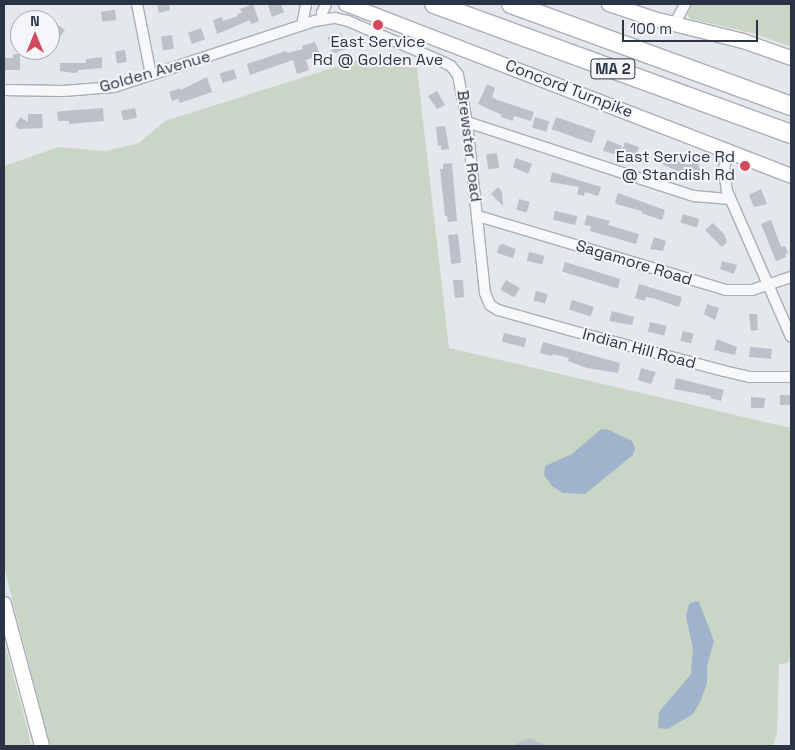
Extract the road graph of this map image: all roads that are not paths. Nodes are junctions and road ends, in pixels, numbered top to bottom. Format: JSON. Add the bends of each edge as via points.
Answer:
{"nodes":[{"id":1,"x":137,"y":4,"type":"edge"},
{"id":2,"x":306,"y":4,"type":"edge"},
{"id":3,"x":326,"y":4,"type":"edge"},
{"id":4,"x":346,"y":4,"type":"edge"},
{"id":5,"x":434,"y":4,"type":"edge"},
{"id":6,"x":511,"y":4,"type":"edge"},
{"id":7,"x":609,"y":4,"type":"edge"},
{"id":8,"x":685,"y":4,"type":"edge"},
{"id":9,"x":322,"y":20,"type":"junction"},
{"id":10,"x":302,"y":25,"type":"junction"},
{"id":11,"x":674,"y":25,"type":"junction"},
{"id":12,"x":791,"y":58,"type":"edge"},
{"id":13,"x":151,"y":75,"type":"junction"},
{"id":14,"x":4,"y":90,"type":"edge"},
{"id":15,"x":791,"y":106,"type":"edge"},
{"id":16,"x":467,"y":122,"type":"junction"},
{"id":17,"x":791,"y":134,"type":"edge"},
{"id":18,"x":729,"y":151,"type":"junction"},
{"id":19,"x":791,"y":176,"type":"edge"},
{"id":20,"x":730,"y":198,"type":"junction"},
{"id":21,"x":478,"y":216,"type":"junction"},
{"id":22,"x":791,"y":277,"type":"edge"},
{"id":23,"x":769,"y":286,"type":"junction"},
{"id":24,"x":490,"y":305,"type":"joint"},
{"id":25,"x":791,"y":337,"type":"edge"},
{"id":26,"x":791,"y":377,"type":"edge"},
{"id":27,"x":4,"y":604,"type":"edge"},
{"id":28,"x":42,"y":746,"type":"edge"}],
"edges":[{"from":1,"to":13,"type":"street"},
{"from":2,"to":10,"type":"street"},
{"from":3,"to":9,"type":"street"},
{"from":4,"to":18,"type":"main road","name":"Concord Turnpike"},
{"from":5,"to":17,"type":"highway","name":"Concord Turnpike","number":"MA 2"},
{"from":6,"to":15,"type":"highway","number":"MA 2"},
{"from":7,"to":11,"type":"main road"},
{"from":8,"to":11,"type":"street"},
{"from":9,"to":10,"type":"street","name":"Golden Avenue"},
{"from":9,"to":16,"type":"street","name":"Brewster Road","via":[[348,21],[451,66],[461,83]]},
{"from":10,"to":13,"type":"street","name":"Golden Avenue"},
{"from":11,"to":12,"type":"main road","via":[[743,41]]},
{"from":13,"to":14,"type":"street","name":"Golden Avenue","via":[[100,89]]},
{"from":16,"to":20,"type":"street","via":[[697,197]]},
{"from":16,"to":21,"type":"street","name":"Brewster Road"},
{"from":18,"to":19,"type":"main road","name":"Concord Turnpike"},
{"from":18,"to":20,"type":"street","via":[[724,173]]},
{"from":20,"to":23,"type":"street"},
{"from":21,"to":23,"type":"street","name":"Sagamore Road","via":[[722,289],[740,292]]},
{"from":21,"to":24,"type":"street","name":"Brewster Road","via":[[485,293]]},
{"from":22,"to":23,"type":"street","name":"Sagamore Road"},
{"from":23,"to":25,"type":"street"},
{"from":24,"to":26,"type":"street","name":"Indian Hill Road","via":[[724,371],[750,377]]},
{"from":27,"to":28,"type":"main road"}]}
